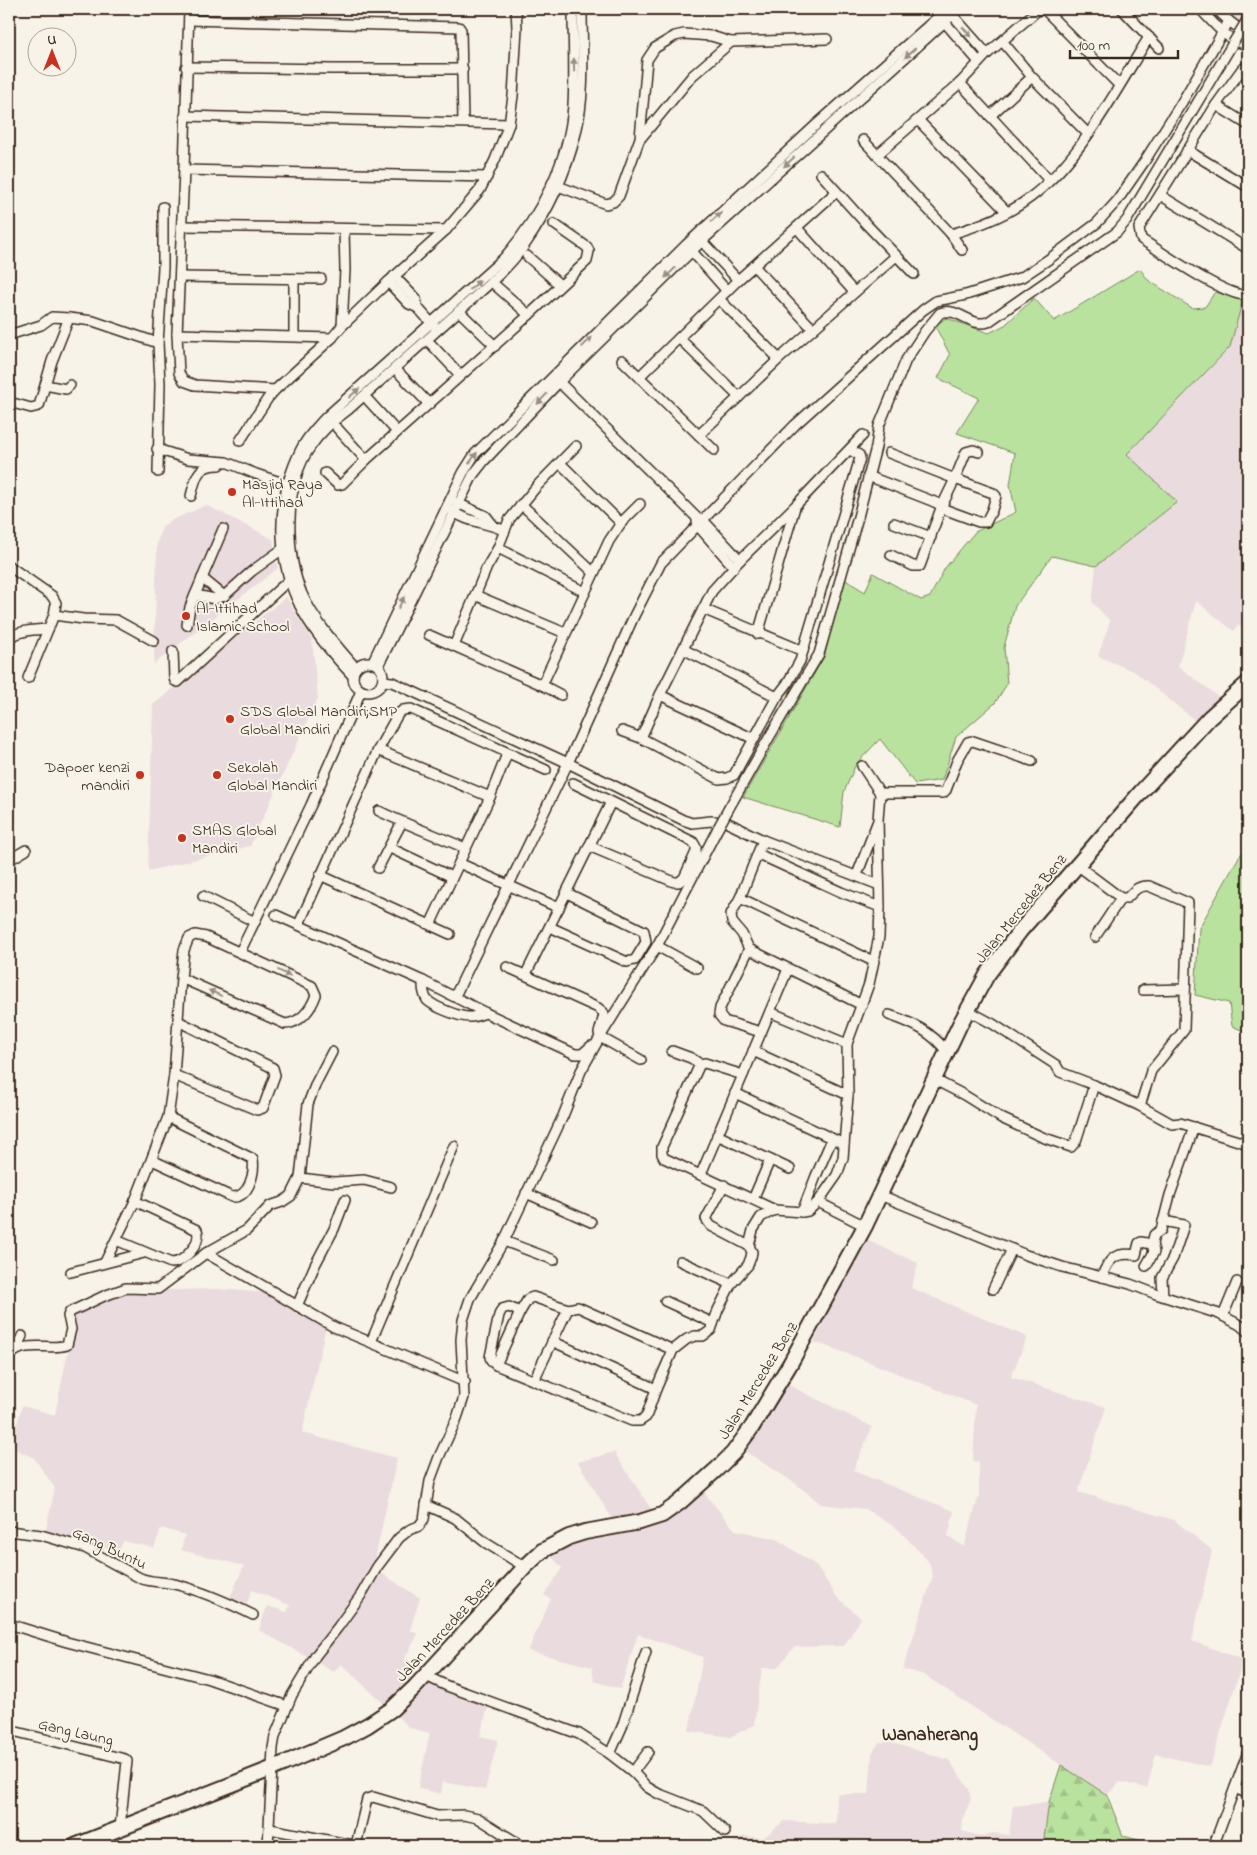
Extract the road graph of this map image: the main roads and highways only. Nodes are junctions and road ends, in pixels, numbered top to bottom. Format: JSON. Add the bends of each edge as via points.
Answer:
{"nodes":[{"id":1,"x":1248,"y":683,"type":"edge"},
{"id":2,"x":75,"y":1846,"type":"edge"}],
"edges":[{"from":1,"to":2,"type":"main road","name":"Jalan Mercedez Benz","via":[[1181,748],[1003,952],[967,1010],[865,1226],[790,1364],[752,1427],[726,1461],[662,1514],[640,1522],[569,1536],[542,1551],[426,1676],[392,1709],[363,1729]]}]}
